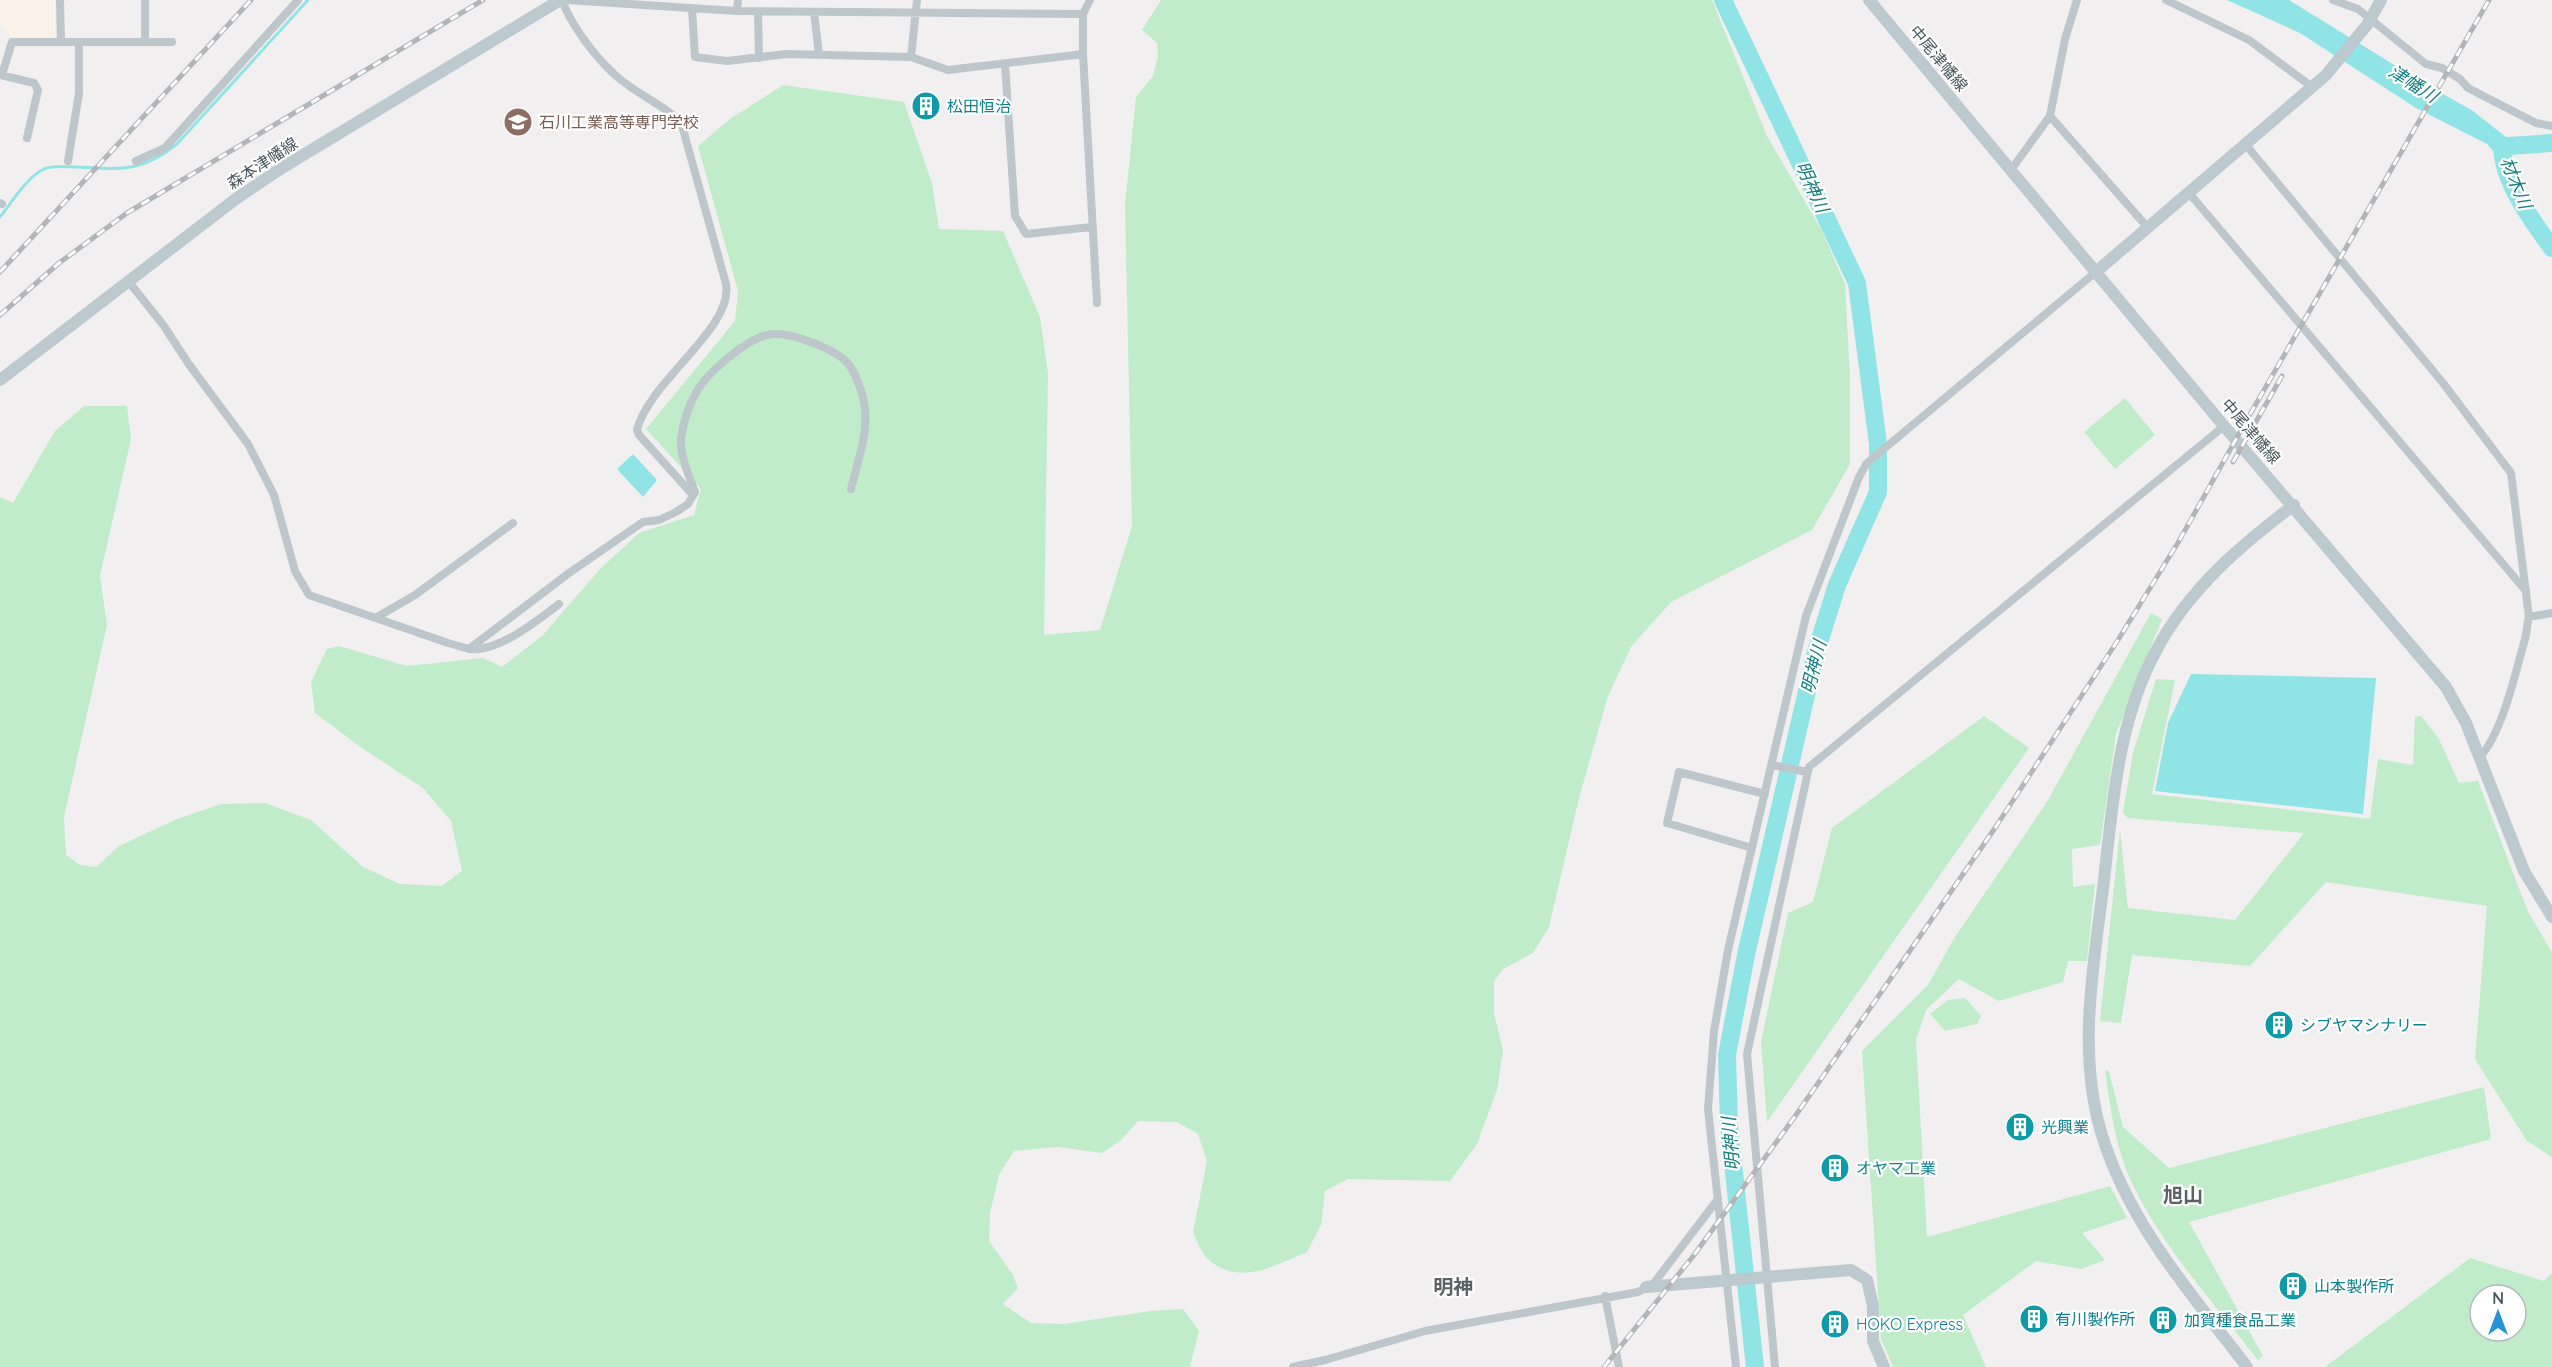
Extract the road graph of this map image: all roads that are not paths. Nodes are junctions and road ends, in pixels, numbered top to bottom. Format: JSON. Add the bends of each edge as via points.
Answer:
{"nodes":[{"id":1,"x":60,"y":0,"type":"edge"},
{"id":2,"x":145,"y":0,"type":"edge"},
{"id":3,"x":298,"y":0,"type":"edge"},
{"id":4,"x":561,"y":0,"type":"edge"},
{"id":5,"x":567,"y":0,"type":"edge"},
{"id":6,"x":738,"y":0,"type":"edge"},
{"id":7,"x":917,"y":0,"type":"edge"},
{"id":8,"x":1090,"y":0,"type":"edge"},
{"id":9,"x":1869,"y":0,"type":"edge"},
{"id":10,"x":2077,"y":0,"type":"edge"},
{"id":11,"x":2166,"y":0,"type":"edge"},
{"id":12,"x":2333,"y":0,"type":"edge"},
{"id":13,"x":2381,"y":0,"type":"edge"},
{"id":14,"x":692,"y":9,"type":"junction"},
{"id":15,"x":737,"y":11,"type":"junction"},
{"id":16,"x":758,"y":12,"type":"junction"},
{"id":17,"x":814,"y":12,"type":"junction"},
{"id":18,"x":916,"y":13,"type":"junction"},
{"id":19,"x":1083,"y":14,"type":"junction"},
{"id":20,"x":2369,"y":22,"type":"junction"},
{"id":21,"x":60,"y":42,"type":"junction"},
{"id":22,"x":79,"y":42,"type":"junction"},
{"id":23,"x":145,"y":42,"type":"junction"},
{"id":24,"x":172,"y":42,"type":"dead end"},
{"id":25,"x":1083,"y":54,"type":"junction"},
{"id":26,"x":819,"y":55,"type":"junction"},
{"id":27,"x":911,"y":57,"type":"junction"},
{"id":28,"x":759,"y":58,"type":"junction"},
{"id":29,"x":1005,"y":64,"type":"junction"},
{"id":30,"x":1,"y":75,"type":"edge"},
{"id":31,"x":2312,"y":87,"type":"junction"},
{"id":32,"x":2050,"y":116,"type":"junction"},
{"id":33,"x":2552,"y":126,"type":"edge"},
{"id":34,"x":27,"y":138,"type":"dead end"},
{"id":35,"x":2246,"y":145,"type":"junction"},
{"id":36,"x":68,"y":161,"type":"dead end"},
{"id":37,"x":136,"y":161,"type":"dead end"},
{"id":38,"x":2011,"y":170,"type":"junction"},
{"id":39,"x":2189,"y":193,"type":"junction"},
{"id":40,"x":1092,"y":227,"type":"junction"},
{"id":41,"x":2148,"y":228,"type":"junction"},
{"id":42,"x":2097,"y":271,"type":"junction"},
{"id":43,"x":129,"y":282,"type":"junction"},
{"id":44,"x":1097,"y":303,"type":"dead end"},
{"id":45,"x":0,"y":380,"type":"edge"},
{"id":46,"x":2224,"y":426,"type":"junction"},
{"id":47,"x":851,"y":489,"type":"dead end"},
{"id":48,"x":693,"y":495,"type":"junction"},
{"id":49,"x":2294,"y":505,"type":"junction"},
{"id":50,"x":513,"y":523,"type":"dead end"},
{"id":51,"x":2526,"y":591,"type":"junction"},
{"id":52,"x":559,"y":604,"type":"dead end"},
{"id":53,"x":2552,"y":613,"type":"edge"},
{"id":54,"x":376,"y":617,"type":"junction"},
{"id":55,"x":2529,"y":617,"type":"junction"},
{"id":56,"x":468,"y":649,"type":"junction"},
{"id":57,"x":2480,"y":757,"type":"junction"},
{"id":58,"x":1774,"y":766,"type":"junction"},
{"id":59,"x":1807,"y":772,"type":"junction"},
{"id":60,"x":1765,"y":794,"type":"junction"},
{"id":61,"x":1752,"y":848,"type":"junction"},
{"id":62,"x":2552,"y":917,"type":"edge"},
{"id":63,"x":1718,"y":1198,"type":"junction"},
{"id":64,"x":1761,"y":1276,"type":"junction"},
{"id":65,"x":1730,"y":1280,"type":"junction"},
{"id":66,"x":1646,"y":1287,"type":"junction"},
{"id":67,"x":1605,"y":1296,"type":"junction"},
{"id":68,"x":1293,"y":1367,"type":"edge"},
{"id":69,"x":1619,"y":1367,"type":"edge"},
{"id":70,"x":1736,"y":1367,"type":"edge"},
{"id":71,"x":1775,"y":1367,"type":"edge"},
{"id":72,"x":1884,"y":1367,"type":"edge"},
{"id":73,"x":2247,"y":1367,"type":"edge"}],
"edges":[{"from":1,"to":21,"type":"street"},
{"from":2,"to":23,"type":"street"},
{"from":3,"to":37,"type":"street","via":[[165,148]]},
{"from":4,"to":43,"type":"main road","name":"森本津幡線","via":[[280,169]]},
{"from":4,"to":48,"type":"street","via":[[568,19],[613,74],[681,122],[726,284],[726,298],[715,323],[662,386],[637,430]]},
{"from":5,"to":14,"type":"street"},
{"from":6,"to":15,"type":"street"},
{"from":7,"to":18,"type":"street"},
{"from":8,"to":19,"type":"street"},
{"from":9,"to":38,"type":"main road","name":"中尾津幡線"},
{"from":10,"to":32,"type":"street"},
{"from":11,"to":31,"type":"street","via":[[2249,40]]},
{"from":12,"to":20,"type":"street","via":[[2358,9]]},
{"from":13,"to":20,"type":"main road"},
{"from":14,"to":15,"type":"street"},
{"from":14,"to":28,"type":"street","via":[[694,57],[727,61]]},
{"from":15,"to":16,"type":"street"},
{"from":16,"to":17,"type":"street"},
{"from":16,"to":28,"type":"street"},
{"from":17,"to":18,"type":"street"},
{"from":17,"to":26,"type":"street"},
{"from":18,"to":19,"type":"street"},
{"from":18,"to":27,"type":"street"},
{"from":19,"to":25,"type":"street"},
{"from":20,"to":31,"type":"main road"},
{"from":20,"to":33,"type":"street","via":[[2426,64],[2460,79],[2468,88],[2536,123]]},
{"from":21,"to":22,"type":"street"},
{"from":21,"to":30,"type":"street","via":[[12,42]]},
{"from":22,"to":23,"type":"street"},
{"from":22,"to":36,"type":"street","via":[[80,93]]},
{"from":23,"to":24,"type":"street"},
{"from":25,"to":29,"type":"street"},
{"from":25,"to":40,"type":"street"},
{"from":26,"to":27,"type":"street"},
{"from":26,"to":28,"type":"street"},
{"from":27,"to":29,"type":"street","via":[[948,70]]},
{"from":29,"to":40,"type":"street","via":[[1015,216],[1026,234]]},
{"from":30,"to":34,"type":"street","via":[[34,83],[38,90]]},
{"from":31,"to":35,"type":"main road"},
{"from":32,"to":38,"type":"street"},
{"from":32,"to":41,"type":"street"},
{"from":35,"to":39,"type":"main road"},
{"from":35,"to":51,"type":"street","via":[[2436,374],[2511,473]]},
{"from":38,"to":42,"type":"main road","name":"中尾津幡線"},
{"from":39,"to":41,"type":"main road"},
{"from":39,"to":51,"type":"street"},
{"from":40,"to":44,"type":"street"},
{"from":41,"to":42,"type":"main road"},
{"from":42,"to":46,"type":"main road","name":"中尾津幡線"},
{"from":42,"to":58,"type":"street","via":[[1867,463],[1806,616]]},
{"from":43,"to":45,"type":"main road","name":"森本津幡線"},
{"from":43,"to":54,"type":"street","via":[[248,444],[274,495],[295,571],[309,595]]},
{"from":46,"to":49,"type":"main road","name":"中尾津幡線"},
{"from":46,"to":59,"type":"street","via":[[1917,676]]},
{"from":47,"to":48,"type":"street","via":[[866,407],[849,365],[838,354],[814,344],[769,334],[752,339],[698,389],[687,412],[681,441]]},
{"from":48,"to":56,"type":"street","via":[[676,512],[643,522]]},
{"from":49,"to":57,"type":"main road","name":"中尾津幡線","via":[[2446,687]]},
{"from":49,"to":73,"type":"main road","via":[[2208,578],[2175,619],[2157,649],[2129,714],[2118,762],[2088,1034],[2091,1086],[2101,1132],[2129,1203],[2156,1248]]},
{"from":50,"to":54,"type":"street","via":[[415,595]]},
{"from":51,"to":55,"type":"street"},
{"from":52,"to":56,"type":"street","via":[[529,627],[481,651]]},
{"from":53,"to":55,"type":"street"},
{"from":54,"to":56,"type":"street"},
{"from":55,"to":57,"type":"street","via":[[2497,730]]},
{"from":57,"to":62,"type":"main road","name":"中尾津幡線","via":[[2524,871]]},
{"from":58,"to":59,"type":"street"},
{"from":58,"to":60,"type":"street"},
{"from":59,"to":64,"type":"street","via":[[1747,1054]]},
{"from":60,"to":61,"type":"street"},
{"from":60,"to":61,"type":"street","via":[[1679,772],[1667,823]]},
{"from":61,"to":63,"type":"street","via":[[1713,1031],[1708,1108]]},
{"from":63,"to":65,"type":"street"},
{"from":63,"to":66,"type":"street","via":[[1654,1283]]},
{"from":64,"to":65,"type":"main road"},
{"from":64,"to":71,"type":"street"},
{"from":64,"to":72,"type":"main road","via":[[1851,1270],[1867,1280],[1873,1306],[1873,1341]]},
{"from":65,"to":66,"type":"main road"},
{"from":65,"to":70,"type":"street"},
{"from":66,"to":67,"type":"street","via":[[1638,1292]]},
{"from":67,"to":68,"type":"street","via":[[1425,1331]]},
{"from":67,"to":69,"type":"street"}]}
